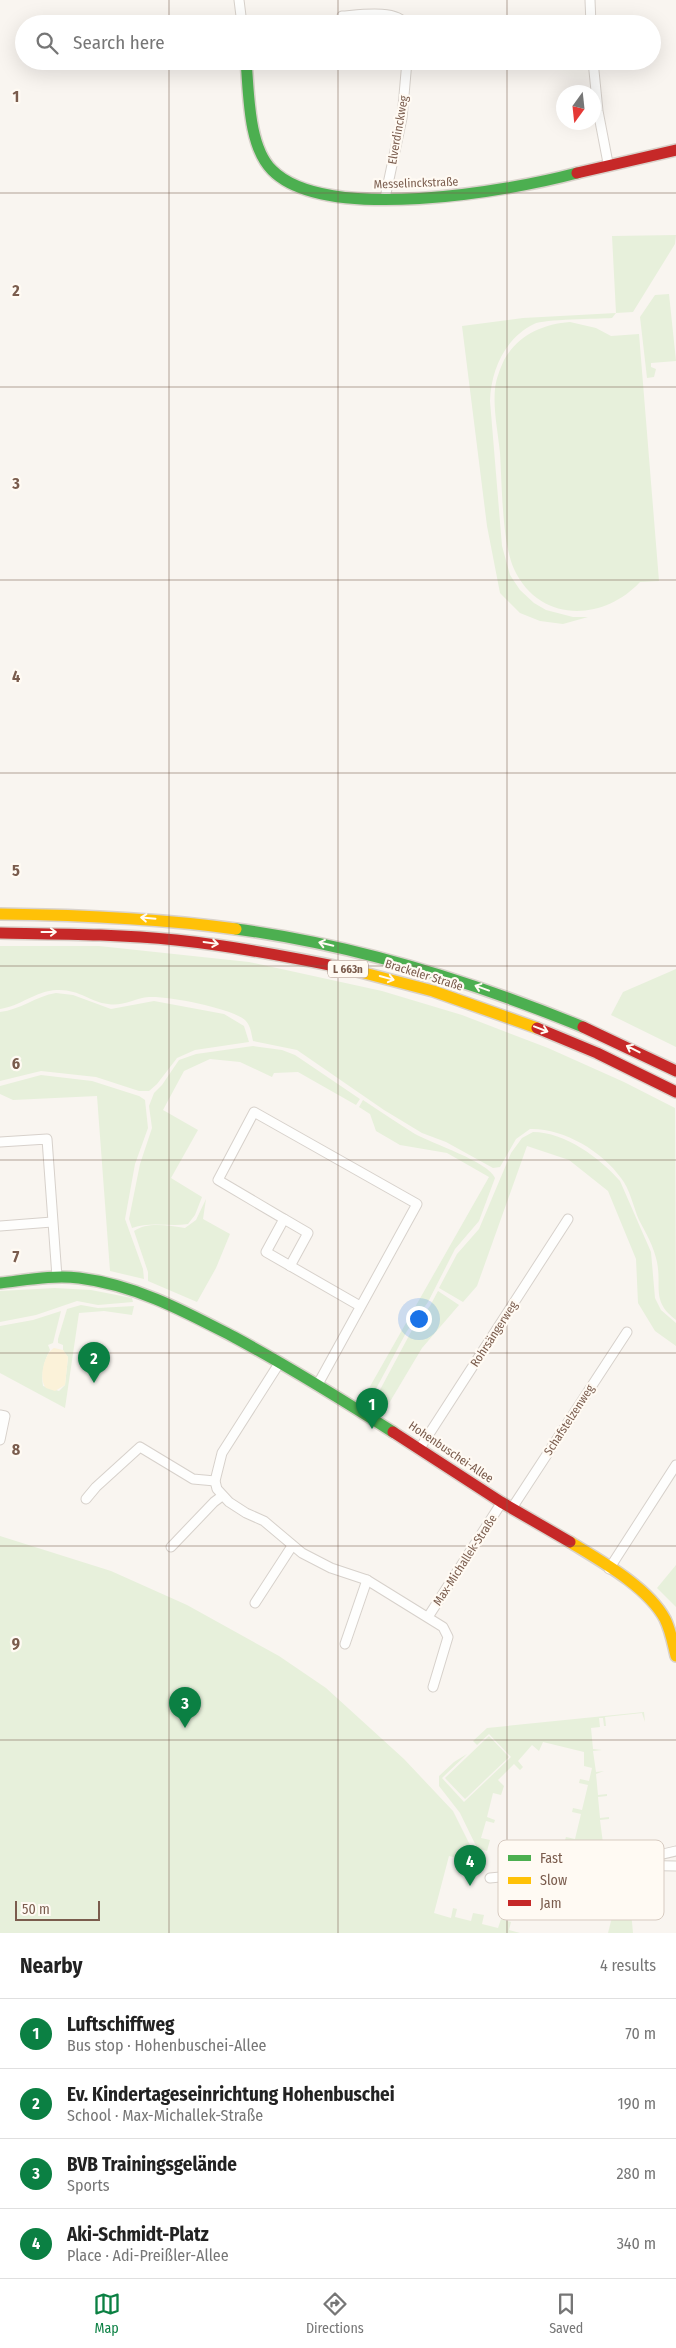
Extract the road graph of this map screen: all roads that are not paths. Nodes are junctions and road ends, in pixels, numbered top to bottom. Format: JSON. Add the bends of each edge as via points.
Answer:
{"nodes":[{"id":1,"x":239,"y":0,"type":"edge"},
{"id":2,"x":590,"y":0,"type":"edge"},
{"id":3,"x":241,"y":15,"type":"edge"},
{"id":4,"x":367,"y":15,"type":"edge"},
{"id":5,"x":394,"y":15,"type":"edge"},
{"id":6,"x":591,"y":15,"type":"edge"},
{"id":7,"x":247,"y":70,"type":"edge"},
{"id":8,"x":406,"y":70,"type":"edge"},
{"id":9,"x":594,"y":70,"type":"edge"},
{"id":10,"x":676,"y":150,"type":"edge"},
{"id":11,"x":608,"y":164,"type":"junction"},
{"id":12,"x":385,"y":198,"type":"junction"},
{"id":13,"x":0,"y":914,"type":"edge"},
{"id":14,"x":0,"y":933,"type":"edge"},
{"id":15,"x":676,"y":1071,"type":"edge"},
{"id":16,"x":676,"y":1092,"type":"edge"},
{"id":17,"x":0,"y":1142,"type":"edge"},
{"id":18,"x":284,"y":1219,"type":"junction"},
{"id":19,"x":568,"y":1219,"type":"dead end"},
{"id":20,"x":52,"y":1222,"type":"junction"},
{"id":21,"x":0,"y":1226,"type":"edge"},
{"id":22,"x":290,"y":1266,"type":"junction"},
{"id":23,"x":57,"y":1277,"type":"junction"},
{"id":24,"x":0,"y":1283,"type":"edge"},
{"id":25,"x":360,"y":1306,"type":"junction"},
{"id":26,"x":627,"y":1332,"type":"dead end"},
{"id":27,"x":280,"y":1362,"type":"junction"},
{"id":28,"x":318,"y":1384,"type":"junction"},
{"id":29,"x":0,"y":1415,"type":"edge"},
{"id":30,"x":0,"y":1440,"type":"edge"},
{"id":31,"x":420,"y":1448,"type":"junction"},
{"id":32,"x":676,"y":1465,"type":"edge"},
{"id":33,"x":215,"y":1481,"type":"junction"},
{"id":34,"x":222,"y":1496,"type":"junction"},
{"id":35,"x":86,"y":1499,"type":"dead end"},
{"id":36,"x":507,"y":1506,"type":"junction"},
{"id":37,"x":171,"y":1546,"type":"dead end"},
{"id":38,"x":292,"y":1546,"type":"junction"},
{"id":39,"x":609,"y":1569,"type":"junction"},
{"id":40,"x":367,"y":1580,"type":"junction"},
{"id":41,"x":255,"y":1603,"type":"dead end"},
{"id":42,"x":428,"y":1617,"type":"junction"},
{"id":43,"x":345,"y":1644,"type":"dead end"},
{"id":44,"x":676,"y":1656,"type":"edge"},
{"id":45,"x":433,"y":1687,"type":"dead end"},
{"id":46,"x":498,"y":1877,"type":"edge"},
{"id":47,"x":490,"y":1878,"type":"dead end"}],
"edges":[{"from":1,"to":3,"type":"street"},
{"from":2,"to":6,"type":"street"},
{"from":4,"to":5,"type":"street"},
{"from":7,"to":12,"type":"main road","name":"Messelinckstraße","via":[[256,140],[271,170],[297,188],[345,197]]},
{"from":8,"to":12,"type":"street","name":"Elverdinckweg","via":[[402,118]]},
{"from":9,"to":11,"type":"street"},
{"from":10,"to":11,"type":"main road","name":"Messelinckstraße"},
{"from":11,"to":12,"type":"main road","name":"Messelinckstraße","via":[[481,194]]},
{"from":15,"to":13,"type":"main road","name":"Brackeler Straße","number":"L 663n","one_way":true,"via":[[623,1044],[531,1005],[444,975],[302,938],[202,923],[80,914]]},
{"from":14,"to":16,"type":"main road","name":"Brackeler Straße","number":"L 663n","one_way":true,"via":[[78,932],[198,941],[267,951],[356,970],[507,1015],[614,1061]]},
{"from":17,"to":20,"type":"street","via":[[47,1139]]},
{"from":18,"to":22,"type":"street","via":[[266,1252]]},
{"from":18,"to":22,"type":"street","via":[[308,1233]]},
{"from":18,"to":25,"type":"street","via":[[218,1180],[254,1112],[417,1204]]},
{"from":19,"to":31,"type":"street","name":"Rohrsängerweg"},
{"from":20,"to":21,"type":"street"},
{"from":20,"to":23,"type":"street"},
{"from":22,"to":25,"type":"street"},
{"from":23,"to":24,"type":"main road","name":"Hohenbuschei-Allee"},
{"from":23,"to":27,"type":"main road","name":"Hohenbuschei-Allee","via":[[100,1282],[144,1294],[204,1321]]},
{"from":25,"to":28,"type":"street"},
{"from":26,"to":36,"type":"street","name":"Schafstelzenweg"},
{"from":27,"to":28,"type":"main road","name":"Hohenbuschei-Allee"},
{"from":27,"to":33,"type":"street","via":[[229,1439]]},
{"from":28,"to":31,"type":"main road","name":"Hohenbuschei-Allee"},
{"from":29,"to":30,"type":"street","via":[[6,1416]]},
{"from":31,"to":36,"type":"main road","name":"Hohenbuschei-Allee"},
{"from":32,"to":39,"type":"street"},
{"from":33,"to":34,"type":"street","name":"Max-Michallek-Straße"},
{"from":33,"to":35,"type":"street","via":[[193,1479],[140,1448]]},
{"from":34,"to":37,"type":"street"},
{"from":34,"to":38,"type":"street","name":"Max-Michallek-Straße","via":[[237,1508],[264,1521]]},
{"from":36,"to":39,"type":"main road","name":"Hohenbuschei-Allee"},
{"from":36,"to":42,"type":"street","name":"Max-Michallek-Straße"},
{"from":38,"to":40,"type":"street","name":"Max-Michallek-Straße","via":[[331,1568]]},
{"from":38,"to":41,"type":"street"},
{"from":39,"to":44,"type":"main road","name":"Hohenbuschei-Allee","via":[[660,1611],[670,1626]]},
{"from":40,"to":42,"type":"street","name":"Max-Michallek-Straße"},
{"from":40,"to":43,"type":"street"},
{"from":42,"to":45,"type":"street","name":"Max-Michallek-Straße","via":[[443,1627],[448,1637]]},
{"from":46,"to":47,"type":"street"}]}
